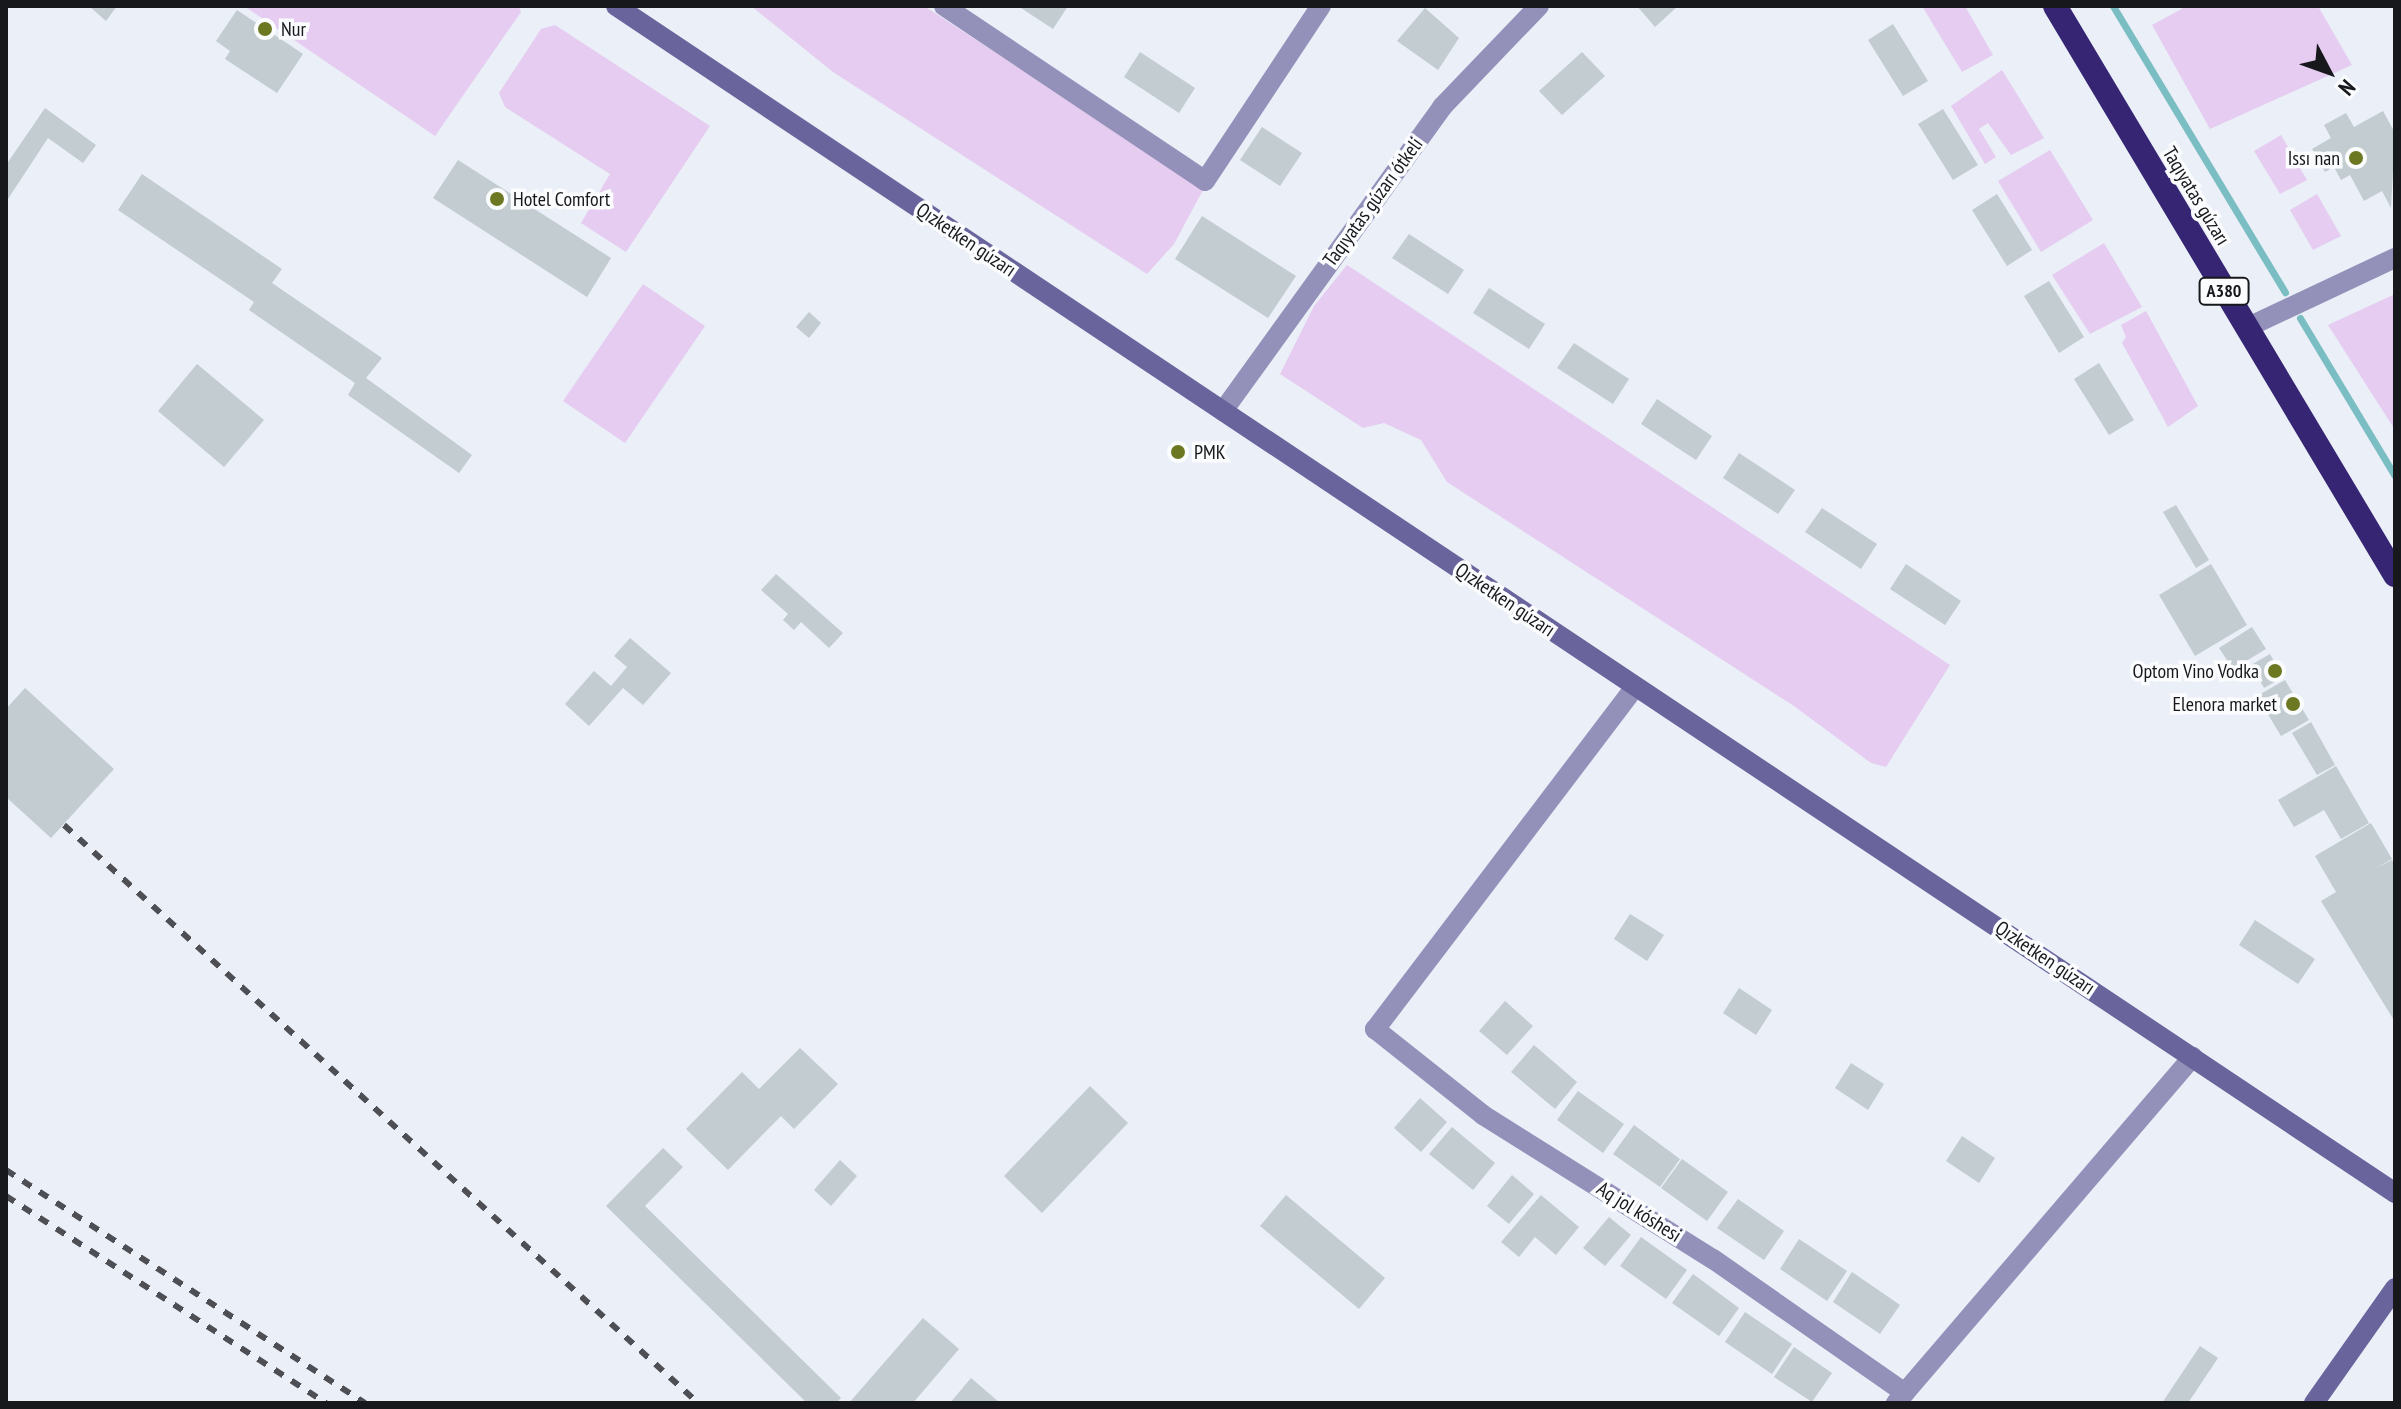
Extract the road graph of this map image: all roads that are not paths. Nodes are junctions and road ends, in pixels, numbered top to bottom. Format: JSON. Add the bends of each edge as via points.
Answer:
{"nodes":[{"id":1,"x":616,"y":6,"type":"edge"},
{"id":2,"x":944,"y":6,"type":"edge"},
{"id":3,"x":1321,"y":6,"type":"edge"},
{"id":4,"x":1539,"y":6,"type":"edge"},
{"id":5,"x":2055,"y":6,"type":"edge"},
{"id":6,"x":2395,"y":258,"type":"edge"},
{"id":7,"x":2246,"y":328,"type":"junction"},
{"id":8,"x":1223,"y":411,"type":"junction"},
{"id":9,"x":2395,"y":575,"type":"edge"},
{"id":10,"x":1635,"y":687,"type":"junction"},
{"id":11,"x":2193,"y":1057,"type":"junction"},
{"id":12,"x":2395,"y":1193,"type":"edge"},
{"id":13,"x":2395,"y":1288,"type":"edge"},
{"id":14,"x":1901,"y":1398,"type":"edge"},
{"id":15,"x":2314,"y":1403,"type":"edge"}],
"edges":[{"from":1,"to":8,"type":"street","name":"Qızketken gúzarı"},
{"from":2,"to":3,"type":"street","via":[[1205,181]]},
{"from":4,"to":8,"type":"street","name":"Taqıyatas gúzarı ótkeli","via":[[1442,107]]},
{"from":5,"to":7,"type":"highway","name":"Taqıyatas gúzarı","number":"A380"},
{"from":6,"to":7,"type":"street"},
{"from":7,"to":9,"type":"highway","name":"Taqıyatas gúzarı","number":"A380"},
{"from":8,"to":10,"type":"street","name":"Qızketken gúzarı"},
{"from":10,"to":11,"type":"street","name":"Qızketken gúzarı"},
{"from":10,"to":14,"type":"street","name":"Aq jol kóshesi","via":[[1375,1029],[1483,1115],[1713,1259]]},
{"from":11,"to":12,"type":"street","name":"Qızketken gúzarı"},
{"from":11,"to":14,"type":"street"},
{"from":13,"to":15,"type":"street"}]}
